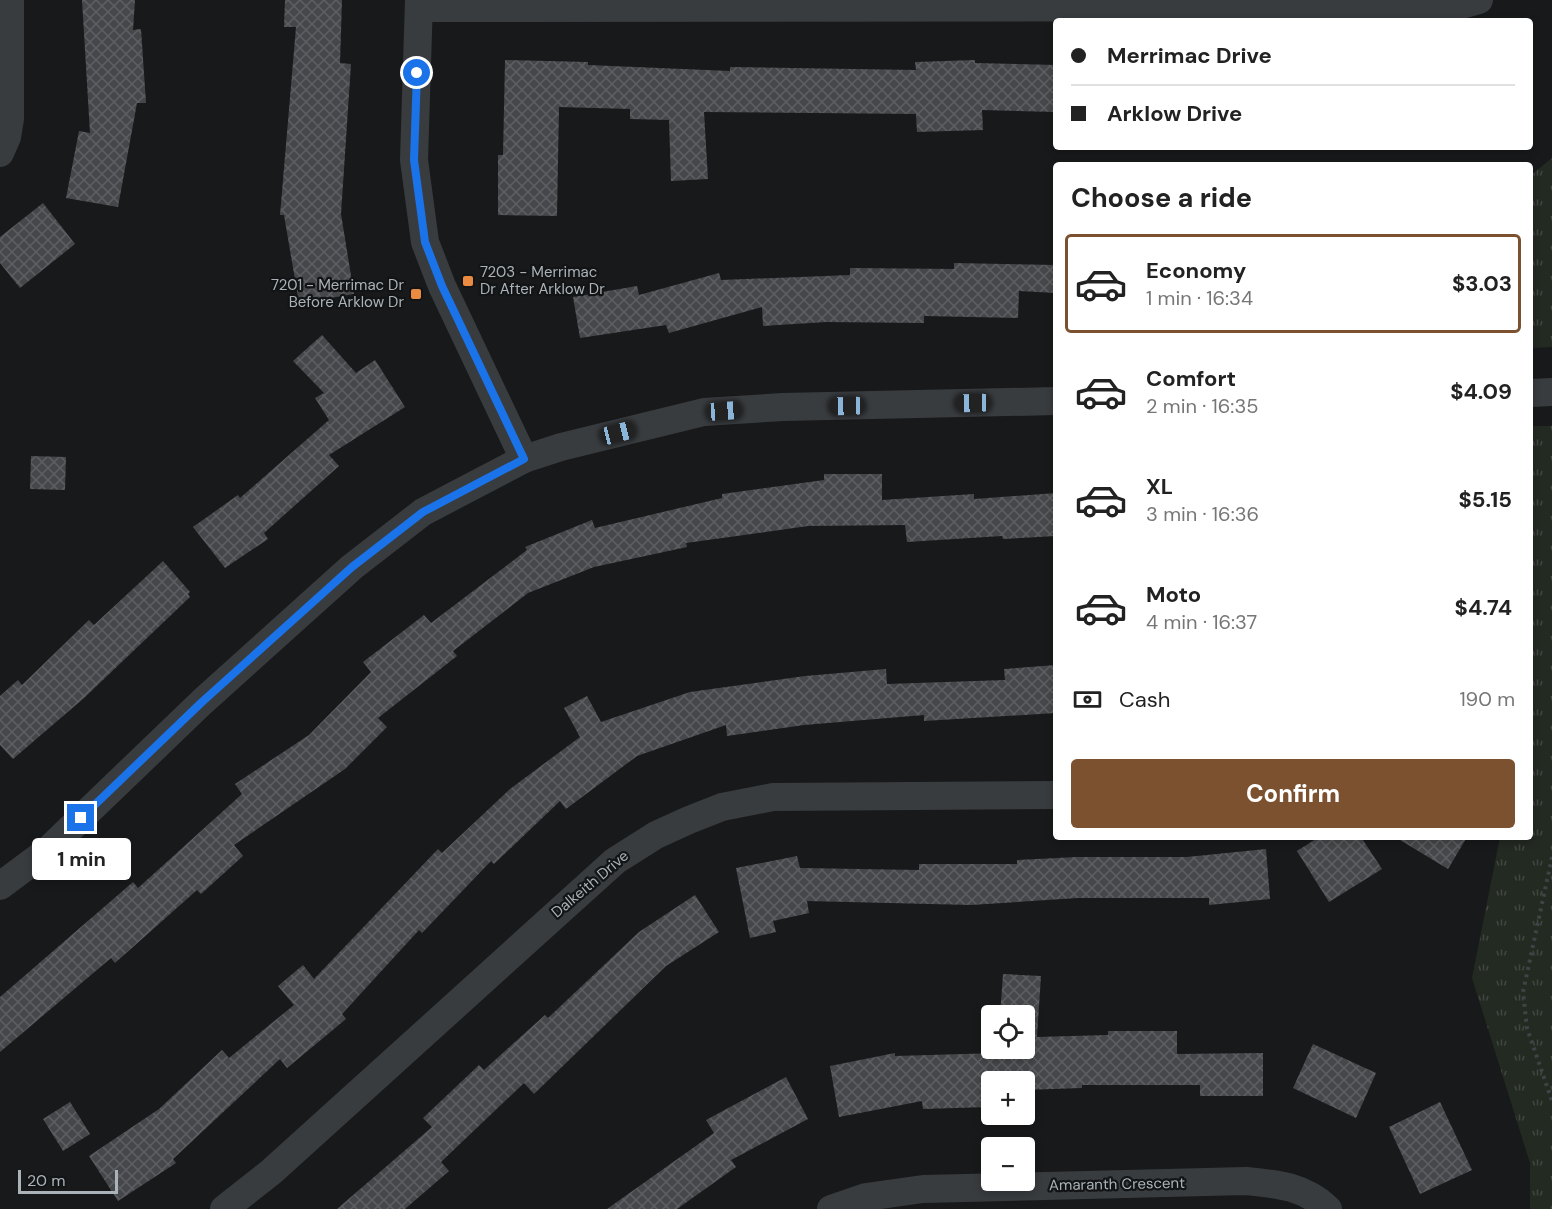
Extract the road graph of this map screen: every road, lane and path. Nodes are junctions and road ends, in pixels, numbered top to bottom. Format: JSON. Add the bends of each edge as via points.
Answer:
{"nodes":[{"id":1,"x":10,"y":0,"type":"edge"},
{"id":2,"x":1479,"y":0,"type":"edge"},
{"id":3,"x":419,"y":4,"type":"edge"},
{"id":4,"x":0,"y":153,"type":"edge"},
{"id":5,"x":1552,"y":392,"type":"edge"},
{"id":6,"x":1533,"y":393,"type":"edge"},
{"id":7,"x":1053,"y":401,"type":"edge"},
{"id":8,"x":524,"y":459,"type":"junction"},
{"id":9,"x":1053,"y":795,"type":"edge"},
{"id":10,"x":1552,"y":857,"type":"edge"},
{"id":11,"x":0,"y":886,"type":"edge"},
{"id":12,"x":1552,"y":1101,"type":"edge"},
{"id":13,"x":224,"y":1209,"type":"edge"},
{"id":14,"x":831,"y":1209,"type":"edge"},
{"id":15,"x":1328,"y":1209,"type":"edge"}],
"edges":[{"from":1,"to":4,"type":"street","via":[[10,118]]},
{"from":2,"to":3,"type":"street","via":[[1454,7]]},
{"from":3,"to":8,"type":"street","via":[[414,160],[425,242]]},
{"from":5,"to":6,"type":"street"},
{"from":7,"to":8,"type":"street","via":[[704,412]]},
{"from":8,"to":11,"type":"street","via":[[423,512],[352,567],[202,702],[47,851]]},
{"from":9,"to":13,"type":"street","name":"Dalkeith Drive","via":[[773,796],[722,807],[656,835],[615,861],[271,1172]]},
{"from":10,"to":12,"type":"path","via":[[1523,992],[1527,1028]]},
{"from":14,"to":15,"type":"street","name":"Amaranth Crescent","via":[[866,1197],[923,1189],[1246,1181],[1299,1190]]}]}
